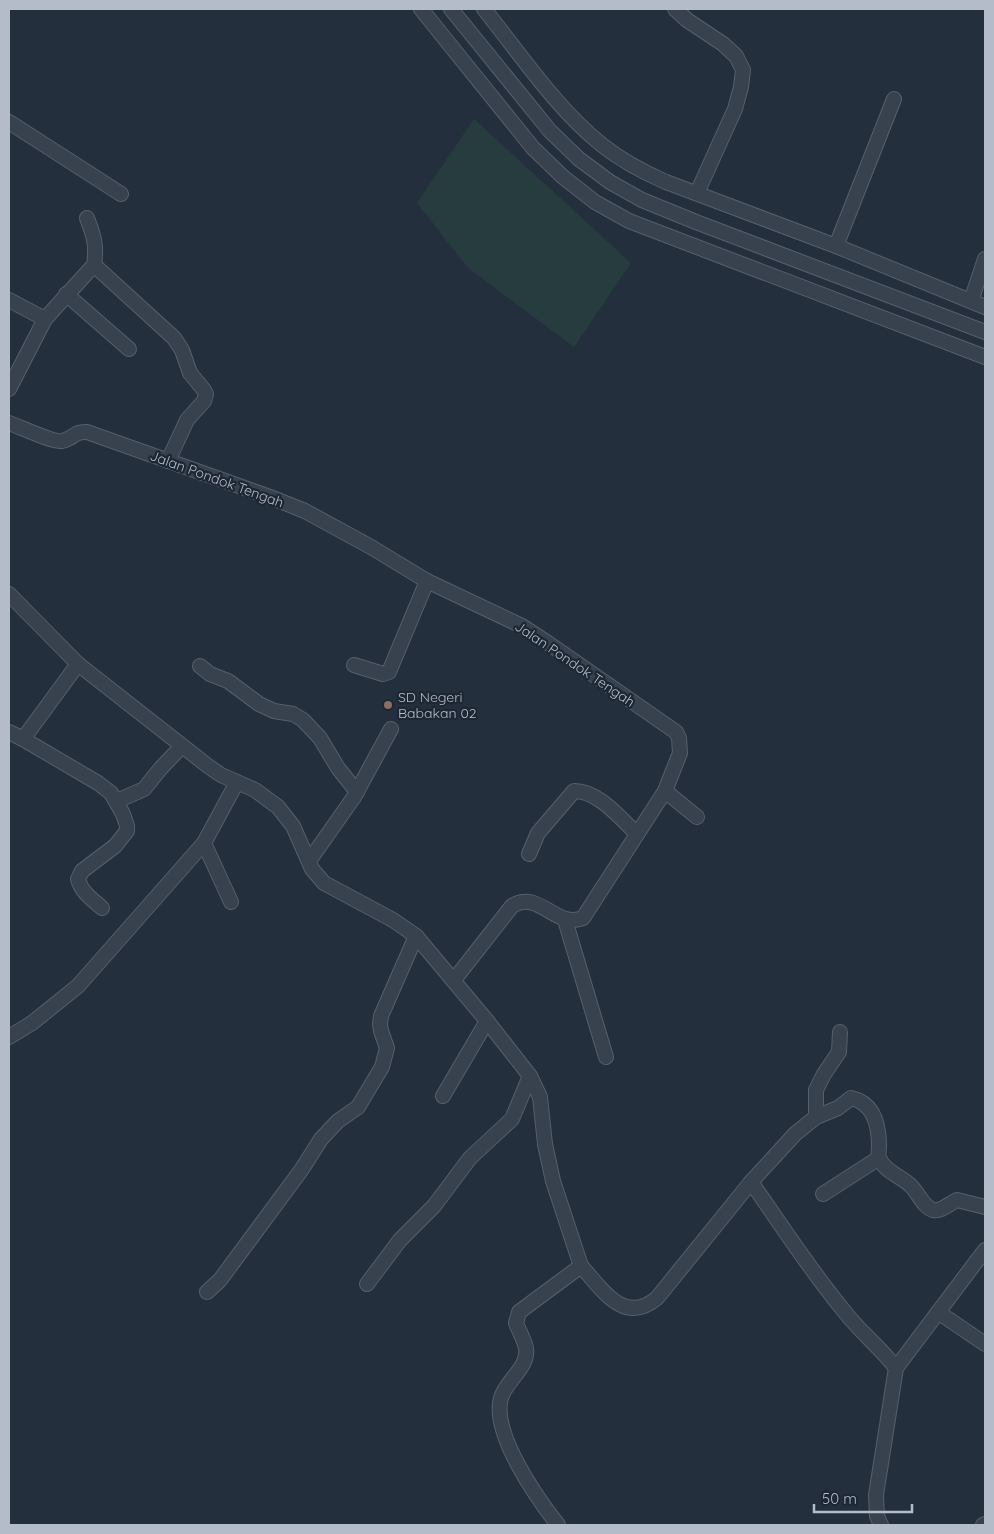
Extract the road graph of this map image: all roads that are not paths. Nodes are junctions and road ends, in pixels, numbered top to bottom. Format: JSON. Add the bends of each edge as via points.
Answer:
{"nodes":[{"id":1,"x":421,"y":9,"type":"edge"},
{"id":2,"x":452,"y":9,"type":"edge"},
{"id":3,"x":484,"y":9,"type":"edge"},
{"id":4,"x":676,"y":9,"type":"edge"},
{"id":5,"x":894,"y":99,"type":"dead end"},
{"id":6,"x":9,"y":122,"type":"edge"},
{"id":7,"x":697,"y":193,"type":"junction"},
{"id":8,"x":122,"y":194,"type":"dead end"},
{"id":9,"x":87,"y":218,"type":"dead end"},
{"id":10,"x":836,"y":246,"type":"junction"},
{"id":11,"x":985,"y":259,"type":"edge"},
{"id":12,"x":94,"y":265,"type":"junction"},
{"id":13,"x":66,"y":294,"type":"junction"},
{"id":14,"x":9,"y":300,"type":"edge"},
{"id":15,"x":971,"y":301,"type":"junction"},
{"id":16,"x":985,"y":307,"type":"edge"},
{"id":17,"x":45,"y":318,"type":"junction"},
{"id":18,"x":985,"y":332,"type":"edge"},
{"id":19,"x":129,"y":349,"type":"dead end"},
{"id":20,"x":985,"y":357,"type":"edge"},
{"id":21,"x":9,"y":389,"type":"edge"},
{"id":22,"x":9,"y":422,"type":"edge"},
{"id":23,"x":168,"y":461,"type":"junction"},
{"id":24,"x":427,"y":581,"type":"junction"},
{"id":25,"x":9,"y":594,"type":"edge"},
{"id":26,"x":78,"y":664,"type":"junction"},
{"id":27,"x":354,"y":665,"type":"dead end"},
{"id":28,"x":200,"y":666,"type":"dead end"},
{"id":29,"x":392,"y":729,"type":"dead end"},
{"id":30,"x":9,"y":732,"type":"edge"},
{"id":31,"x":23,"y":740,"type":"junction"},
{"id":32,"x":182,"y":746,"type":"junction"},
{"id":33,"x":237,"y":782,"type":"junction"},
{"id":34,"x":665,"y":791,"type":"junction"},
{"id":35,"x":357,"y":792,"type":"junction"},
{"id":36,"x":116,"y":802,"type":"junction"},
{"id":37,"x":696,"y":817,"type":"dead end"},
{"id":38,"x":637,"y":834,"type":"junction"},
{"id":39,"x":204,"y":843,"type":"junction"},
{"id":40,"x":528,"y":854,"type":"dead end"},
{"id":41,"x":309,"y":861,"type":"junction"},
{"id":42,"x":231,"y":902,"type":"dead end"},
{"id":43,"x":102,"y":908,"type":"dead end"},
{"id":44,"x":565,"y":920,"type":"junction"},
{"id":45,"x":416,"y":936,"type":"junction"},
{"id":46,"x":454,"y":980,"type":"junction"},
{"id":47,"x":487,"y":1021,"type":"junction"},
{"id":48,"x":840,"y":1032,"type":"dead end"},
{"id":49,"x":9,"y":1037,"type":"edge"},
{"id":50,"x":606,"y":1057,"type":"dead end"},
{"id":51,"x":530,"y":1076,"type":"junction"},
{"id":52,"x":443,"y":1096,"type":"dead end"},
{"id":53,"x":816,"y":1117,"type":"junction"},
{"id":54,"x":879,"y":1158,"type":"junction"},
{"id":55,"x":752,"y":1182,"type":"junction"},
{"id":56,"x":823,"y":1194,"type":"dead end"},
{"id":57,"x":985,"y":1207,"type":"edge"},
{"id":58,"x":985,"y":1250,"type":"edge"},
{"id":59,"x":581,"y":1266,"type":"junction"},
{"id":60,"x":367,"y":1284,"type":"dead end"},
{"id":61,"x":207,"y":1292,"type":"dead end"},
{"id":62,"x":938,"y":1312,"type":"junction"},
{"id":63,"x":985,"y":1344,"type":"edge"},
{"id":64,"x":896,"y":1368,"type":"junction"},
{"id":65,"x":558,"y":1525,"type":"edge"},
{"id":66,"x":880,"y":1525,"type":"edge"}],
"edges":[{"from":1,"to":20,"type":"street","via":[[533,148],[562,177],[595,202],[629,221]]},
{"from":2,"to":18,"type":"street","via":[[550,131],[579,159],[610,182],[642,200],[696,222]]},
{"from":3,"to":7,"type":"street","via":[[562,106],[602,146],[642,172]]},
{"from":4,"to":7,"type":"street","via":[[736,56],[743,70],[735,108]]},
{"from":5,"to":10,"type":"street"},
{"from":6,"to":8,"type":"street"},
{"from":7,"to":10,"type":"street"},
{"from":9,"to":12,"type":"street","via":[[95,240]]},
{"from":10,"to":15,"type":"street"},
{"from":11,"to":15,"type":"street"},
{"from":12,"to":13,"type":"street"},
{"from":12,"to":23,"type":"street","via":[[174,338],[190,373],[206,394],[204,401],[187,420]]},
{"from":13,"to":17,"type":"street"},
{"from":13,"to":19,"type":"street"},
{"from":14,"to":17,"type":"street"},
{"from":15,"to":16,"type":"street"},
{"from":17,"to":21,"type":"street"},
{"from":22,"to":23,"type":"street","name":"Jalan Pondok Tengah","via":[[56,441],[88,432]]},
{"from":23,"to":24,"type":"street","name":"Jalan Pondok Tengah","via":[[305,511]]},
{"from":24,"to":27,"type":"street","via":[[389,672],[383,674]]},
{"from":24,"to":34,"type":"street","name":"Jalan Pondok Tengah","via":[[528,630],[676,732],[680,738],[680,753]]},
{"from":25,"to":26,"type":"street"},
{"from":26,"to":31,"type":"street"},
{"from":26,"to":32,"type":"street"},
{"from":28,"to":35,"type":"street","via":[[228,681],[259,704],[303,720],[320,738]]},
{"from":29,"to":35,"type":"street"},
{"from":30,"to":31,"type":"street"},
{"from":31,"to":36,"type":"street","via":[[98,783],[111,793]]},
{"from":32,"to":33,"type":"street"},
{"from":32,"to":36,"type":"street","via":[[144,789]]},
{"from":33,"to":39,"type":"street"},
{"from":33,"to":41,"type":"street","via":[[268,798],[282,811],[293,826]]},
{"from":34,"to":37,"type":"street"},
{"from":34,"to":38,"type":"street","name":"Jalan Pondok Tengah"},
{"from":35,"to":41,"type":"street"},
{"from":36,"to":43,"type":"street","via":[[127,831],[115,846],[82,871],[78,879],[79,885]]},
{"from":38,"to":40,"type":"street","via":[[601,801],[574,791],[538,833]]},
{"from":38,"to":44,"type":"street","name":"Jalan Pondok Tengah","via":[[583,918]]},
{"from":39,"to":42,"type":"street"},
{"from":39,"to":49,"type":"street","via":[[78,986]]},
{"from":41,"to":45,"type":"street","via":[[317,876],[333,889]]},
{"from":44,"to":46,"type":"street","via":[[531,902],[520,901],[512,906]]},
{"from":44,"to":50,"type":"street"},
{"from":45,"to":46,"type":"street"},
{"from":45,"to":61,"type":"street","via":[[381,1016],[381,1031],[387,1048],[382,1067],[358,1107],[321,1139],[220,1280]]},
{"from":46,"to":47,"type":"street"},
{"from":47,"to":51,"type":"street"},
{"from":47,"to":52,"type":"street"},
{"from":48,"to":53,"type":"street","via":[[840,1052],[816,1090]]},
{"from":51,"to":59,"type":"street","via":[[541,1104],[552,1181]]},
{"from":51,"to":60,"type":"street","via":[[512,1119],[470,1158],[434,1206],[400,1240]]},
{"from":53,"to":54,"type":"street","via":[[838,1108],[851,1098],[859,1100],[874,1116]]},
{"from":53,"to":55,"type":"street","via":[[795,1134]]},
{"from":54,"to":56,"type":"street"},
{"from":54,"to":57,"type":"street","via":[[933,1210],[940,1210],[957,1200]]},
{"from":55,"to":59,"type":"street","via":[[657,1298],[642,1308],[633,1310],[617,1303]]},
{"from":55,"to":64,"type":"street","via":[[845,1314]]},
{"from":58,"to":62,"type":"street"},
{"from":59,"to":65,"type":"street","via":[[519,1312],[516,1323],[524,1340],[525,1357],[501,1397],[499,1408],[504,1432],[518,1464],[536,1497]]},
{"from":62,"to":63,"type":"street"},
{"from":62,"to":64,"type":"street"},
{"from":64,"to":66,"type":"street","via":[[876,1495]]}]}
